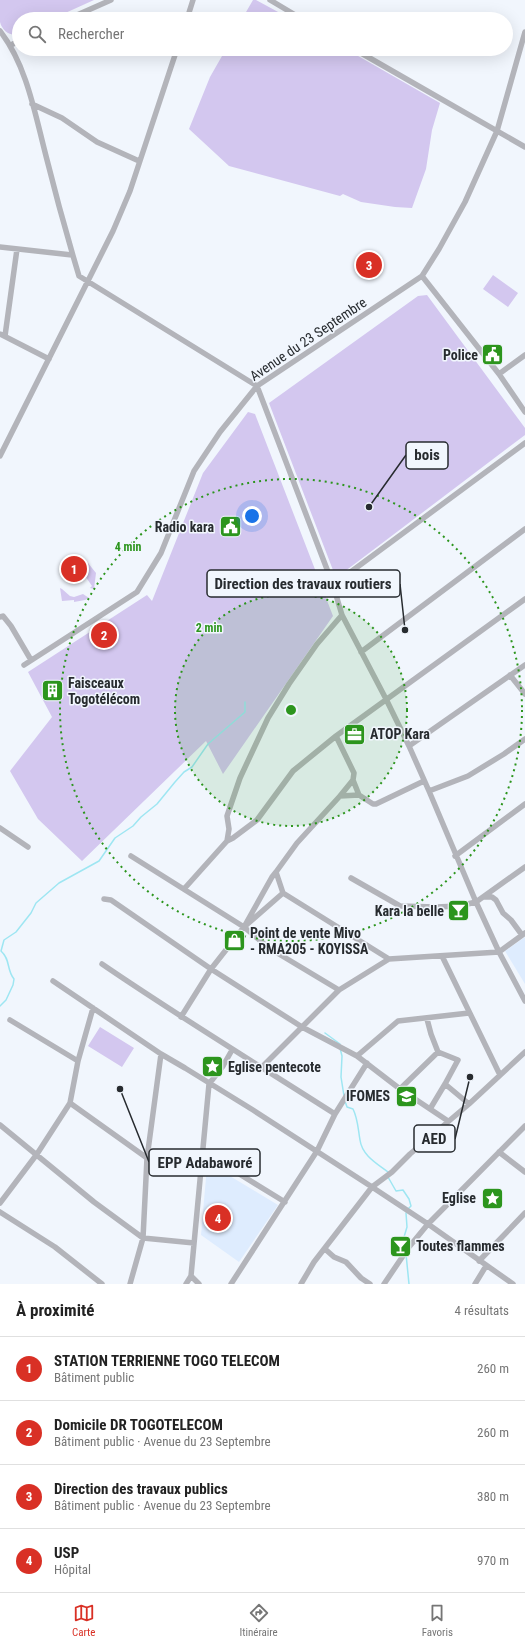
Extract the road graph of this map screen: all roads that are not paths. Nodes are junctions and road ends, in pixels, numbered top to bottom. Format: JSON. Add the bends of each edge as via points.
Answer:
{"nodes":[{"id":1,"x":111,"y":0,"type":"edge"},
{"id":2,"x":193,"y":0,"type":"edge"},
{"id":3,"x":270,"y":0,"type":"edge"},
{"id":4,"x":84,"y":12,"type":"edge"},
{"id":5,"x":189,"y":12,"type":"edge"},
{"id":6,"x":290,"y":12,"type":"edge"},
{"id":7,"x":0,"y":31,"type":"edge"},
{"id":8,"x":525,"y":32,"type":"edge"},
{"id":9,"x":11,"y":45,"type":"edge"},
{"id":10,"x":523,"y":48,"type":"edge"},
{"id":11,"x":16,"y":56,"type":"edge"},
{"id":12,"x":175,"y":56,"type":"edge"},
{"id":13,"x":366,"y":56,"type":"edge"},
{"id":14,"x":32,"y":104,"type":"junction"},
{"id":15,"x":497,"y":131,"type":"junction"},
{"id":16,"x":525,"y":147,"type":"edge"},
{"id":17,"x":139,"y":161,"type":"junction"},
{"id":18,"x":0,"y":247,"type":"edge"},
{"id":19,"x":17,"y":249,"type":"junction"},
{"id":20,"x":72,"y":255,"type":"junction"},
{"id":21,"x":422,"y":276,"type":"junction"},
{"id":22,"x":87,"y":282,"type":"junction"},
{"id":23,"x":3,"y":335,"type":"edge"},
{"id":24,"x":525,"y":355,"type":"edge"},
{"id":25,"x":50,"y":359,"type":"junction"},
{"id":26,"x":498,"y":374,"type":"junction"},
{"id":27,"x":257,"y":386,"type":"junction"},
{"id":28,"x":525,"y":412,"type":"edge"},
{"id":29,"x":525,"y":443,"type":"edge"},
{"id":30,"x":0,"y":456,"type":"edge"},
{"id":31,"x":525,"y":529,"type":"edge"},
{"id":32,"x":333,"y":585,"type":"junction"},
{"id":33,"x":525,"y":599,"type":"edge"},
{"id":34,"x":342,"y":615,"type":"junction"},
{"id":35,"x":0,"y":617,"type":"edge"},
{"id":36,"x":361,"y":652,"type":"junction"},
{"id":37,"x":31,"y":660,"type":"junction"},
{"id":38,"x":525,"y":664,"type":"edge"},
{"id":39,"x":24,"y":665,"type":"dead end"},
{"id":40,"x":510,"y":675,"type":"junction"},
{"id":41,"x":525,"y":694,"type":"edge"},
{"id":42,"x":386,"y":699,"type":"junction"},
{"id":43,"x":336,"y":736,"type":"junction"},
{"id":44,"x":525,"y":739,"type":"edge"},
{"id":45,"x":409,"y":746,"type":"junction"},
{"id":46,"x":354,"y":780,"type":"junction"},
{"id":47,"x":424,"y":781,"type":"junction"},
{"id":48,"x":429,"y":791,"type":"junction"},
{"id":49,"x":359,"y":795,"type":"junction"},
{"id":50,"x":340,"y":796,"type":"junction"},
{"id":51,"x":525,"y":804,"type":"edge"},
{"id":52,"x":0,"y":828,"type":"edge"},
{"id":53,"x":227,"y":841,"type":"junction"},
{"id":54,"x":28,"y":848,"type":"dead end"},
{"id":55,"x":132,"y":856,"type":"dead end"},
{"id":56,"x":455,"y":856,"type":"junction"},
{"id":57,"x":525,"y":867,"type":"edge"},
{"id":58,"x":276,"y":872,"type":"junction"},
{"id":59,"x":351,"y":878,"type":"dead end"},
{"id":60,"x":184,"y":889,"type":"junction"},
{"id":61,"x":283,"y":893,"type":"junction"},
{"id":62,"x":484,"y":897,"type":"junction"},
{"id":63,"x":104,"y":899,"type":"dead end"},
{"id":64,"x":476,"y":902,"type":"junction"},
{"id":65,"x":244,"y":927,"type":"junction"},
{"id":66,"x":523,"y":934,"type":"edge"},
{"id":67,"x":499,"y":952,"type":"junction"},
{"id":68,"x":442,"y":956,"type":"junction"},
{"id":69,"x":389,"y":959,"type":"junction"},
{"id":70,"x":102,"y":964,"type":"dead end"},
{"id":71,"x":211,"y":969,"type":"junction"},
{"id":72,"x":53,"y":981,"type":"dead end"},
{"id":73,"x":339,"y":990,"type":"junction"},
{"id":74,"x":524,"y":998,"type":"edge"},
{"id":75,"x":93,"y":1008,"type":"junction"},
{"id":76,"x":469,"y":1013,"type":"junction"},
{"id":77,"x":182,"y":1017,"type":"junction"},
{"id":78,"x":427,"y":1018,"type":"junction"},
{"id":79,"x":10,"y":1020,"type":"dead end"},
{"id":80,"x":302,"y":1027,"type":"junction"},
{"id":81,"x":232,"y":1050,"type":"junction"},
{"id":82,"x":438,"y":1052,"type":"junction"},
{"id":83,"x":525,"y":1052,"type":"edge"},
{"id":84,"x":161,"y":1054,"type":"junction"},
{"id":85,"x":356,"y":1056,"type":"junction"},
{"id":86,"x":78,"y":1061,"type":"junction"},
{"id":87,"x":367,"y":1063,"type":"junction"},
{"id":88,"x":262,"y":1067,"type":"junction"},
{"id":89,"x":500,"y":1075,"type":"junction"},
{"id":90,"x":209,"y":1084,"type":"junction"},
{"id":91,"x":445,"y":1084,"type":"junction"},
{"id":92,"x":400,"y":1089,"type":"junction"},
{"id":93,"x":70,"y":1103,"type":"junction"},
{"id":94,"x":469,"y":1104,"type":"junction"},
{"id":95,"x":430,"y":1109,"type":"junction"},
{"id":96,"x":335,"y":1114,"type":"junction"},
{"id":97,"x":448,"y":1121,"type":"junction"},
{"id":98,"x":0,"y":1125,"type":"edge"},
{"id":99,"x":525,"y":1126,"type":"edge"},
{"id":100,"x":317,"y":1151,"type":"junction"},
{"id":101,"x":499,"y":1152,"type":"junction"},
{"id":102,"x":37,"y":1154,"type":"junction"},
{"id":103,"x":147,"y":1158,"type":"junction"},
{"id":104,"x":202,"y":1158,"type":"junction"},
{"id":105,"x":525,"y":1172,"type":"edge"},
{"id":106,"x":372,"y":1187,"type":"junction"},
{"id":107,"x":285,"y":1202,"type":"junction"},
{"id":108,"x":0,"y":1203,"type":"edge"},
{"id":109,"x":0,"y":1212,"type":"edge"},
{"id":110,"x":525,"y":1213,"type":"edge"},
{"id":111,"x":428,"y":1224,"type":"junction"},
{"id":112,"x":143,"y":1238,"type":"junction"},
{"id":113,"x":194,"y":1243,"type":"junction"},
{"id":114,"x":325,"y":1249,"type":"junction"},
{"id":115,"x":479,"y":1261,"type":"junction"},
{"id":116,"x":486,"y":1266,"type":"junction"},
{"id":117,"x":191,"y":1276,"type":"junction"},
{"id":118,"x":102,"y":1284,"type":"edge"},
{"id":119,"x":130,"y":1284,"type":"edge"},
{"id":120,"x":186,"y":1284,"type":"edge"},
{"id":121,"x":199,"y":1284,"type":"edge"},
{"id":122,"x":231,"y":1284,"type":"edge"},
{"id":123,"x":301,"y":1284,"type":"edge"},
{"id":124,"x":370,"y":1284,"type":"edge"},
{"id":125,"x":384,"y":1284,"type":"edge"},
{"id":126,"x":475,"y":1284,"type":"edge"},
{"id":127,"x":513,"y":1284,"type":"edge"}],
"edges":[{"from":1,"to":4,"type":"street"},
{"from":2,"to":5,"type":"street"},
{"from":3,"to":6,"type":"street"},
{"from":7,"to":9,"type":"street"},
{"from":8,"to":10,"type":"street","name":"Avenue du 23 Septembre"},
{"from":10,"to":15,"type":"street","name":"Avenue du 23 Septembre"},
{"from":11,"to":14,"type":"street"},
{"from":12,"to":17,"type":"street"},
{"from":13,"to":15,"type":"street"},
{"from":14,"to":17,"type":"street","via":[[62,118],[96,142]]},
{"from":14,"to":20,"type":"street"},
{"from":15,"to":16,"type":"street"},
{"from":15,"to":21,"type":"street","name":"Avenue du 23 Septembre","via":[[465,202]]},
{"from":17,"to":22,"type":"street","via":[[130,191]]},
{"from":18,"to":19,"type":"street"},
{"from":19,"to":20,"type":"street"},
{"from":19,"to":23,"type":"street"},
{"from":20,"to":22,"type":"street","via":[[79,276]]},
{"from":21,"to":26,"type":"street"},
{"from":21,"to":27,"type":"street","name":"Avenue du 23 Septembre"},
{"from":22,"to":25,"type":"street"},
{"from":22,"to":27,"type":"street"},
{"from":23,"to":25,"type":"street"},
{"from":24,"to":26,"type":"street"},
{"from":25,"to":30,"type":"street"},
{"from":26,"to":28,"type":"street"},
{"from":27,"to":32,"type":"street"},
{"from":27,"to":37,"type":"street","name":"Avenue du 23 Septembre","via":[[220,432],[194,471],[161,553],[137,592]]},
{"from":29,"to":32,"type":"street"},
{"from":31,"to":36,"type":"street"},
{"from":32,"to":34,"type":"street"},
{"from":33,"to":42,"type":"street"},
{"from":34,"to":36,"type":"street"},
{"from":34,"to":53,"type":"street","via":[[317,644],[268,718],[231,803],[227,816]]},
{"from":35,"to":37,"type":"street","via":[[3,616],[11,626]]},
{"from":36,"to":42,"type":"street"},
{"from":37,"to":39,"type":"street","name":"Avenue du 23 Septembre"},
{"from":38,"to":40,"type":"street"},
{"from":40,"to":41,"type":"street"},
{"from":40,"to":45,"type":"street"},
{"from":42,"to":43,"type":"street"},
{"from":42,"to":45,"type":"street"},
{"from":43,"to":46,"type":"street","via":[[354,773]]},
{"from":43,"to":53,"type":"street","via":[[293,771],[257,820]]},
{"from":44,"to":48,"type":"street","via":[[468,776]]},
{"from":45,"to":47,"type":"street"},
{"from":46,"to":49,"type":"street"},
{"from":46,"to":50,"type":"street"},
{"from":47,"to":48,"type":"street"},
{"from":47,"to":49,"type":"street","via":[[376,804]]},
{"from":48,"to":56,"type":"street"},
{"from":49,"to":50,"type":"street"},
{"from":50,"to":58,"type":"street","via":[[297,843]]},
{"from":51,"to":56,"type":"street"},
{"from":52,"to":54,"type":"street"},
{"from":53,"to":60,"type":"street"},
{"from":55,"to":60,"type":"street"},
{"from":56,"to":64,"type":"street"},
{"from":57,"to":62,"type":"street"},
{"from":58,"to":61,"type":"street"},
{"from":58,"to":65,"type":"street"},
{"from":59,"to":64,"type":"street","via":[[400,906],[459,906]]},
{"from":60,"to":65,"type":"street"},
{"from":61,"to":65,"type":"street"},
{"from":61,"to":69,"type":"street"},
{"from":62,"to":64,"type":"street"},
{"from":62,"to":66,"type":"street","via":[[496,900],[503,913]]},
{"from":63,"to":71,"type":"street","via":[[111,900]]},
{"from":64,"to":67,"type":"street"},
{"from":65,"to":71,"type":"street"},
{"from":65,"to":73,"type":"street","via":[[269,948]]},
{"from":66,"to":67,"type":"street"},
{"from":67,"to":68,"type":"street"},
{"from":67,"to":74,"type":"street"},
{"from":68,"to":69,"type":"street"},
{"from":68,"to":76,"type":"street"},
{"from":69,"to":73,"type":"street"},
{"from":70,"to":77,"type":"street"},
{"from":71,"to":77,"type":"street"},
{"from":71,"to":80,"type":"street"},
{"from":72,"to":75,"type":"street"},
{"from":73,"to":80,"type":"street"},
{"from":75,"to":84,"type":"street"},
{"from":75,"to":86,"type":"street"},
{"from":76,"to":78,"type":"street"},
{"from":76,"to":89,"type":"street"},
{"from":77,"to":81,"type":"street"},
{"from":78,"to":82,"type":"street"},
{"from":78,"to":85,"type":"street","via":[[398,1021]]},
{"from":79,"to":86,"type":"street"},
{"from":80,"to":85,"type":"street"},
{"from":80,"to":88,"type":"street"},
{"from":81,"to":88,"type":"street"},
{"from":81,"to":90,"type":"street"},
{"from":82,"to":91,"type":"street","via":[[458,1060]]},
{"from":82,"to":92,"type":"street"},
{"from":83,"to":89,"type":"street"},
{"from":84,"to":90,"type":"street"},
{"from":84,"to":103,"type":"street"},
{"from":85,"to":87,"type":"street"},
{"from":86,"to":93,"type":"street"},
{"from":87,"to":92,"type":"street"},
{"from":87,"to":96,"type":"street"},
{"from":88,"to":96,"type":"street"},
{"from":89,"to":94,"type":"street"},
{"from":90,"to":100,"type":"street"},
{"from":90,"to":104,"type":"street"},
{"from":91,"to":94,"type":"street"},
{"from":91,"to":95,"type":"street"},
{"from":92,"to":95,"type":"street"},
{"from":93,"to":102,"type":"street"},
{"from":93,"to":103,"type":"street"},
{"from":94,"to":97,"type":"street"},
{"from":95,"to":97,"type":"street"},
{"from":96,"to":100,"type":"street"},
{"from":97,"to":106,"type":"street"},
{"from":98,"to":102,"type":"street"},
{"from":99,"to":101,"type":"street"},
{"from":100,"to":106,"type":"street"},
{"from":100,"to":107,"type":"street"},
{"from":101,"to":105,"type":"street"},
{"from":101,"to":111,"type":"street"},
{"from":102,"to":108,"type":"street"},
{"from":102,"to":112,"type":"street","via":[[94,1202]]},
{"from":103,"to":112,"type":"street"},
{"from":104,"to":107,"type":"street","via":[[220,1162]]},
{"from":104,"to":113,"type":"street"},
{"from":106,"to":111,"type":"street"},
{"from":106,"to":114,"type":"street"},
{"from":107,"to":122,"type":"street"},
{"from":109,"to":118,"type":"street","via":[[55,1247]]},
{"from":110,"to":115,"type":"street"},
{"from":111,"to":115,"type":"street"},
{"from":111,"to":125,"type":"street","via":[[408,1247]]},
{"from":112,"to":113,"type":"street"},
{"from":112,"to":119,"type":"street"},
{"from":113,"to":117,"type":"street"},
{"from":114,"to":123,"type":"street"},
{"from":114,"to":124,"type":"street","via":[[334,1257],[346,1262]]},
{"from":115,"to":116,"type":"street"},
{"from":116,"to":126,"type":"street"},
{"from":116,"to":127,"type":"street"},
{"from":117,"to":120,"type":"street"},
{"from":117,"to":121,"type":"street"}]}
